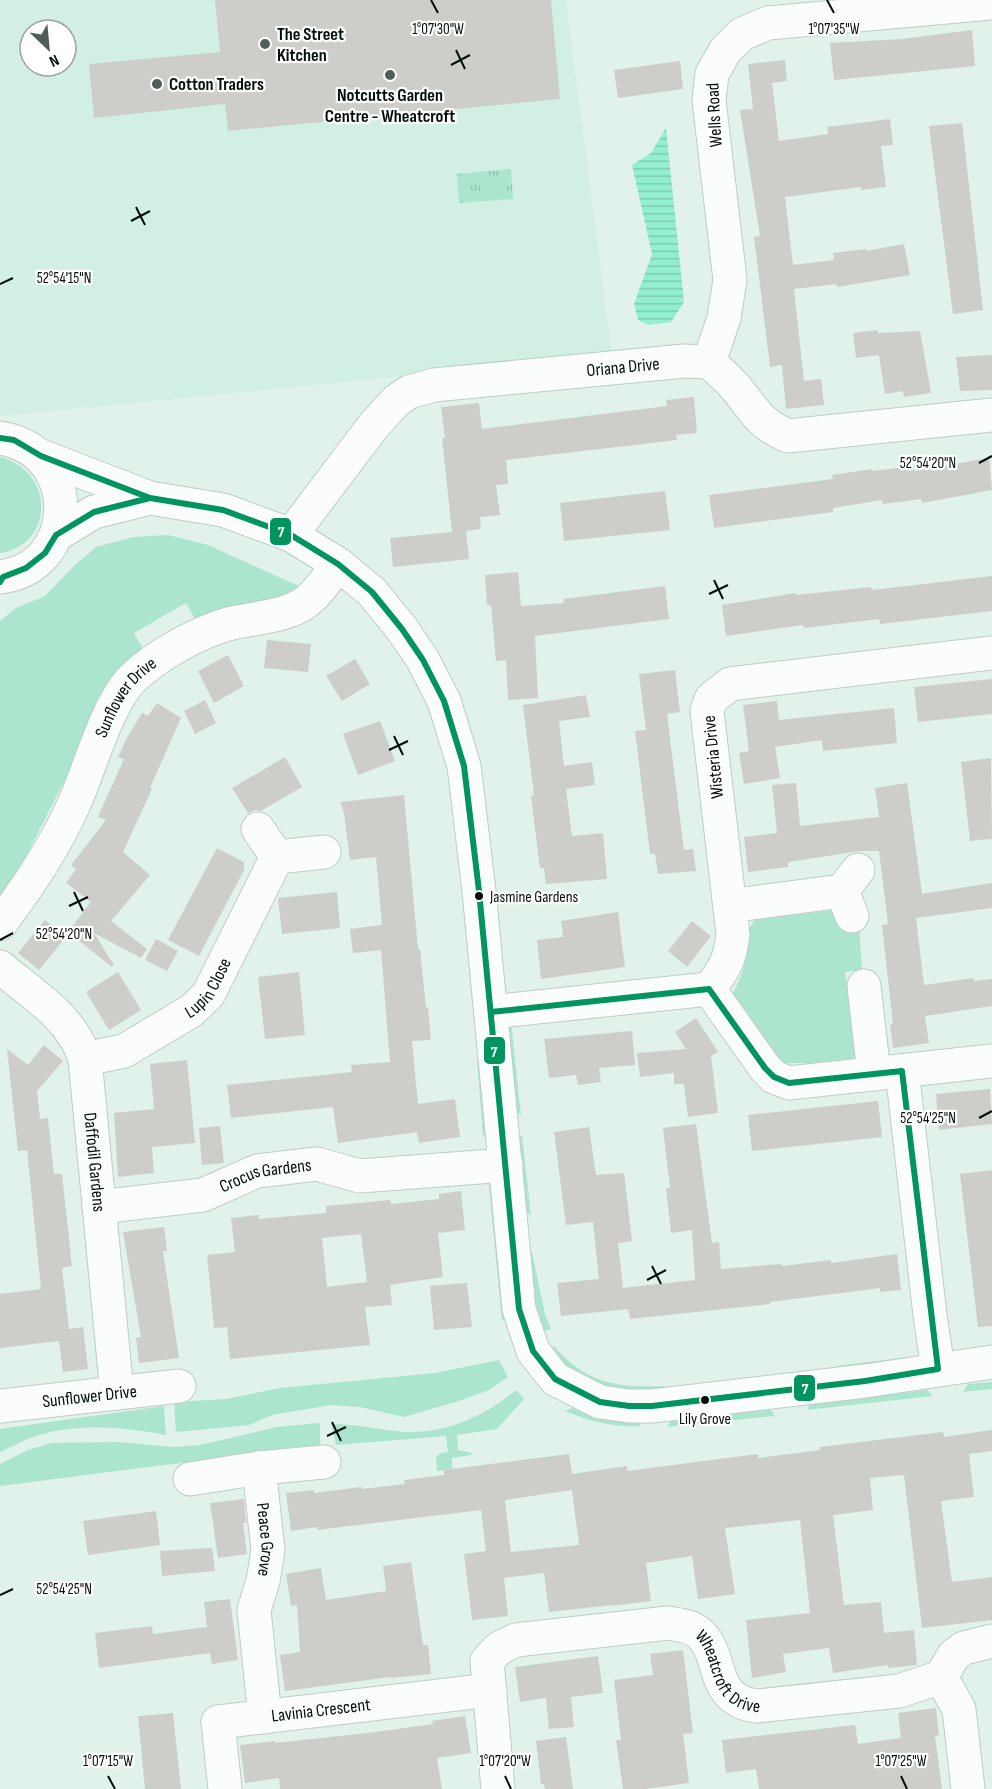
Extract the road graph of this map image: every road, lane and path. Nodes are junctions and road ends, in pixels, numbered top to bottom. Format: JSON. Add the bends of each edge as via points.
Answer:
{"nodes":[{"id":1,"x":992,"y":3,"type":"edge"},
{"id":2,"x":709,"y":362,"type":"junction"},
{"id":3,"x":992,"y":415,"type":"edge"},
{"id":4,"x":0,"y":438,"type":"edge"},
{"id":5,"x":41,"y":456,"type":"junction"},
{"id":6,"x":150,"y":498,"type":"junction"},
{"id":7,"x":56,"y":534,"type":"junction"},
{"id":8,"x":291,"y":535,"type":"junction"},
{"id":9,"x":338,"y":564,"type":"junction"},
{"id":10,"x":1,"y":578,"type":"edge"},
{"id":11,"x":992,"y":653,"type":"edge"},
{"id":12,"x":258,"y":829,"type":"dead end"},
{"id":13,"x":324,"y":852,"type":"dead end"},
{"id":14,"x":277,"y":857,"type":"junction"},
{"id":15,"x":851,"y":893,"type":"dead end"},
{"id":16,"x":730,"y":906,"type":"junction"},
{"id":17,"x":0,"y":924,"type":"edge"},
{"id":18,"x":0,"y":968,"type":"edge"},
{"id":19,"x":864,"y":986,"type":"dead end"},
{"id":20,"x":709,"y":989,"type":"junction"},
{"id":21,"x":491,"y":1012,"type":"junction"},
{"id":22,"x":85,"y":1059,"type":"junction"},
{"id":23,"x":992,"y":1061,"type":"edge"},
{"id":24,"x":888,"y":1072,"type":"junction"},
{"id":25,"x":506,"y":1165,"type":"junction"},
{"id":26,"x":99,"y":1208,"type":"junction"},
{"id":27,"x":992,"y":1362,"type":"edge"},
{"id":28,"x":938,"y":1369,"type":"junction"},
{"id":29,"x":179,"y":1386,"type":"dead end"},
{"id":30,"x":117,"y":1393,"type":"junction"},
{"id":31,"x":0,"y":1406,"type":"edge"},
{"id":32,"x":324,"y":1462,"type":"dead end"},
{"id":33,"x":259,"y":1468,"type":"junction"},
{"id":34,"x":190,"y":1479,"type":"dead end"},
{"id":35,"x":992,"y":1641,"type":"edge"},
{"id":36,"x":941,"y":1677,"type":"junction"},
{"id":37,"x":490,"y":1690,"type":"junction"},
{"id":38,"x":265,"y":1717,"type":"junction"},
{"id":39,"x":225,"y":1789,"type":"edge"},
{"id":40,"x":498,"y":1789,"type":"edge"},
{"id":41,"x":968,"y":1789,"type":"edge"}],
"edges":[{"from":1,"to":2,"type":"street","name":"Wells Road","via":[[768,23],[742,33],[725,51],[712,74],[709,100],[730,280],[724,318]]},
{"from":2,"to":3,"type":"street","via":[[735,387],[754,414],[770,428],[788,436]]},
{"from":2,"to":8,"type":"street","name":"Oriana Drive","via":[[684,361],[434,385],[409,392],[374,425]]},
{"from":4,"to":5,"type":"street","via":[[14,440]]},
{"from":5,"to":6,"type":"street"},
{"from":5,"to":7,"type":"street","via":[[56,477],[62,500]]},
{"from":6,"to":7,"type":"street","via":[[94,512]]},
{"from":6,"to":8,"type":"street","via":[[223,510]]},
{"from":7,"to":10,"type":"street","via":[[45,553],[26,568]]},
{"from":8,"to":9,"type":"street"},
{"from":9,"to":17,"type":"street","name":"Sunflower Drive","via":[[306,603],[293,610],[208,631],[133,678],[113,707],[62,828]]},
{"from":9,"to":21,"type":"street","via":[[372,592],[402,629],[423,660],[456,734],[464,766]]},
{"from":11,"to":16,"type":"street","name":"Wisteria Drive","via":[[730,684],[711,699],[707,711]]},
{"from":12,"to":14,"type":"street"},
{"from":13,"to":14,"type":"street"},
{"from":14,"to":22,"type":"street","name":"Lupin Close","via":[[208,995],[191,1011],[124,1051]]},
{"from":15,"to":16,"type":"street"},
{"from":16,"to":20,"type":"street","name":"Wisteria Drive","via":[[731,952],[724,970]]},
{"from":18,"to":22,"type":"street","name":"Daffodil Gardens","via":[[65,1022],[80,1042]]},
{"from":19,"to":24,"type":"street"},
{"from":20,"to":21,"type":"street"},
{"from":20,"to":24,"type":"street","via":[[774,1077],[789,1083]]},
{"from":21,"to":25,"type":"street"},
{"from":22,"to":26,"type":"street","name":"Daffodil Gardens"},
{"from":23,"to":24,"type":"street"},
{"from":24,"to":28,"type":"street"},
{"from":25,"to":26,"type":"street","name":"Crocus Gardens","via":[[360,1176],[317,1164],[257,1171],[203,1195]]},
{"from":25,"to":28,"type":"street","via":[[519,1309],[533,1350],[555,1379],[600,1402],[652,1406]]},
{"from":26,"to":30,"type":"street","name":"Daffodil Gardens"},
{"from":27,"to":28,"type":"street"},
{"from":29,"to":30,"type":"street","name":"Sunflower Drive"},
{"from":30,"to":31,"type":"street","name":"Sunflower Drive"},
{"from":32,"to":33,"type":"street"},
{"from":33,"to":34,"type":"street"},
{"from":33,"to":38,"type":"street","name":"Peace Grove","via":[[268,1550],[254,1610]]},
{"from":35,"to":36,"type":"street","via":[[964,1648],[954,1655]]},
{"from":36,"to":37,"type":"street","name":"Wheatcroft Drive","via":[[899,1691],[749,1706],[731,1696],[719,1679],[712,1652],[700,1634],[687,1626],[668,1623],[516,1640],[499,1648],[487,1661]]},
{"from":36,"to":41,"type":"street","via":[[958,1709]]},
{"from":37,"to":38,"type":"street","name":"Lavinia Crescent"},
{"from":37,"to":40,"type":"street"},
{"from":38,"to":39,"type":"street","name":"Lavinia Crescent","via":[[218,1722]]}]}
